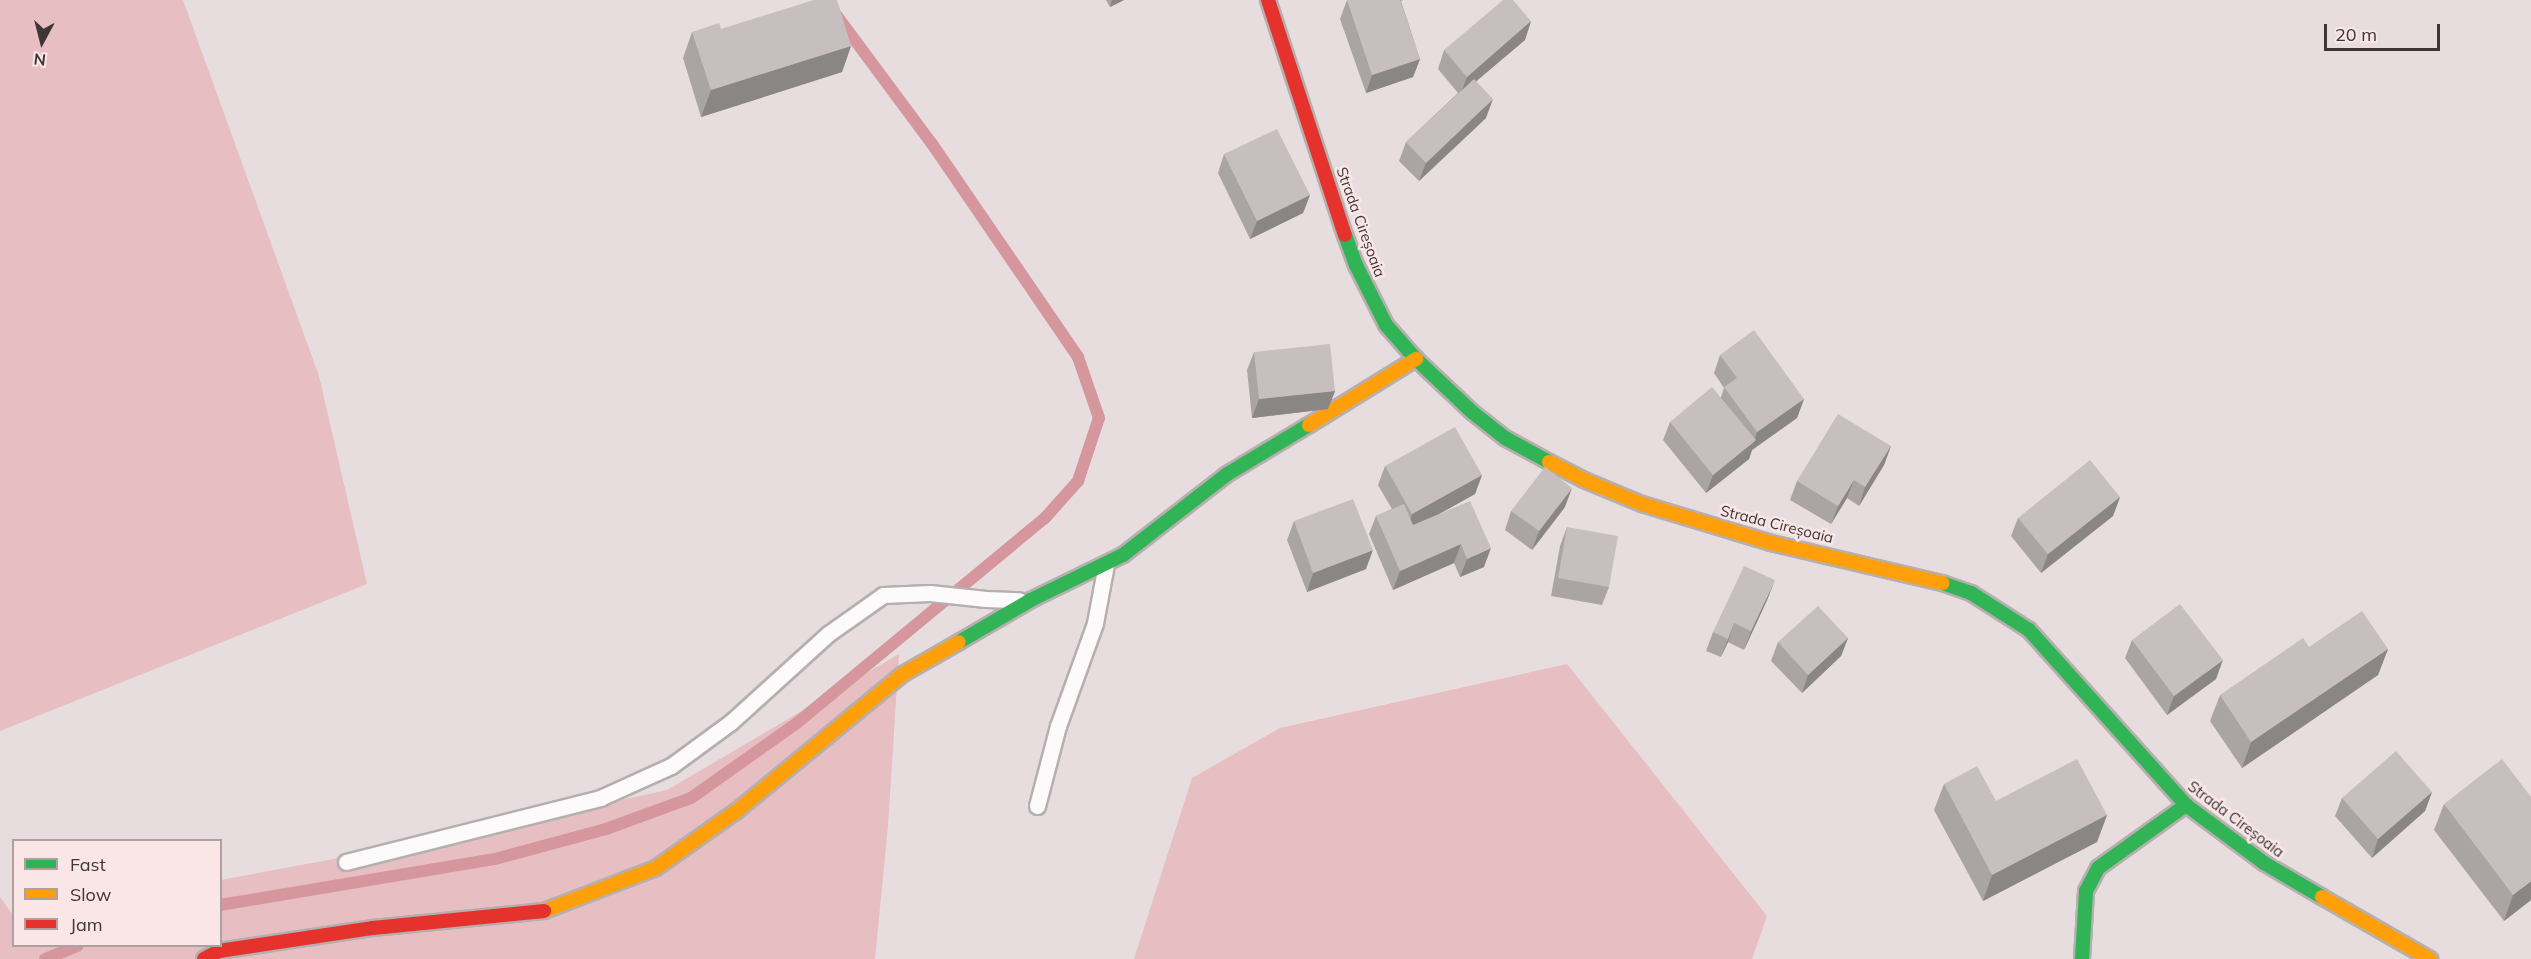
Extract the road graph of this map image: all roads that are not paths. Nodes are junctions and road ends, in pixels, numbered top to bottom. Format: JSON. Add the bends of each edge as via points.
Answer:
{"nodes":[{"id":1,"x":1268,"y":0,"type":"edge"},
{"id":2,"x":1416,"y":359,"type":"junction"},
{"id":3,"x":1106,"y":564,"type":"junction"},
{"id":4,"x":1031,"y":600,"type":"junction"},
{"id":5,"x":2186,"y":805,"type":"junction"},
{"id":6,"x":1037,"y":806,"type":"dead end"},
{"id":7,"x":346,"y":862,"type":"dead end"},
{"id":8,"x":204,"y":959,"type":"edge"},
{"id":9,"x":2082,"y":959,"type":"edge"},
{"id":10,"x":2430,"y":959,"type":"edge"}],
"edges":[{"from":1,"to":2,"type":"street","name":"Strada Cireșoaia","via":[[1356,265],[1386,325]]},
{"from":2,"to":3,"type":"street","via":[[1226,475]]},
{"from":2,"to":5,"type":"street","name":"Strada Cireșoaia","via":[[1505,438],[1610,492],[1771,543],[1912,574],[1971,593],[2028,630]]},
{"from":3,"to":4,"type":"street"},
{"from":3,"to":6,"type":"lane","via":[[1095,623],[1058,726]]},
{"from":4,"to":7,"type":"lane","via":[[930,592],[883,595],[828,634],[731,722],[651,776],[600,798]]},
{"from":4,"to":8,"type":"street","via":[[903,674],[738,810],[656,868],[538,913],[373,928],[219,951]]},
{"from":5,"to":9,"type":"street","via":[[2098,868],[2086,891]]},
{"from":5,"to":10,"type":"street","name":"Strada Cireșoaia","via":[[2264,863]]}]}
